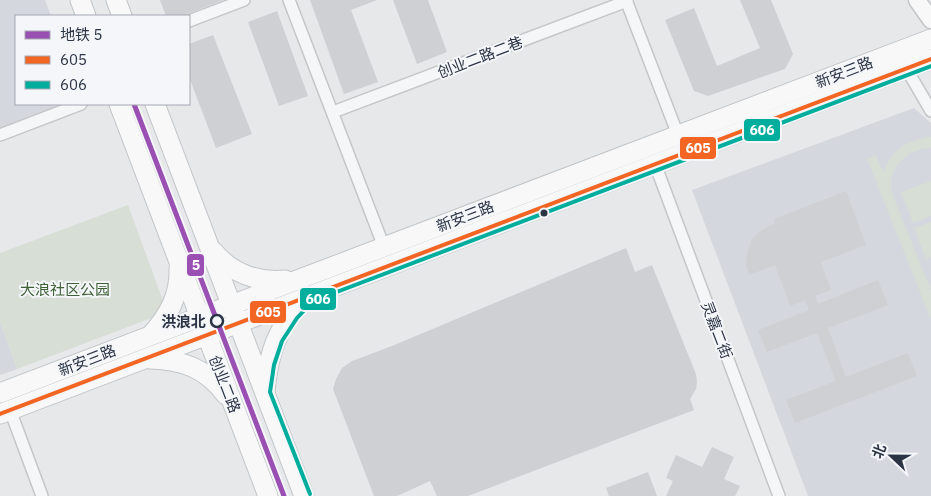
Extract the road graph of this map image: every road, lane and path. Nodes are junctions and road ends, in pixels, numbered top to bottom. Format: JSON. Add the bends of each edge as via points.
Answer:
{"nodes":[{"id":1,"x":80,"y":0,"type":"edge"},
{"id":2,"x":116,"y":0,"type":"edge"},
{"id":3,"x":244,"y":0,"type":"edge"},
{"id":4,"x":290,"y":0,"type":"edge"},
{"id":5,"x":627,"y":0,"type":"edge"},
{"id":6,"x":917,"y":0,"type":"edge"},
{"id":7,"x":86,"y":15,"type":"edge"},
{"id":8,"x":122,"y":15,"type":"edge"},
{"id":9,"x":931,"y":20,"type":"edge"},
{"id":10,"x":190,"y":21,"type":"edge"},
{"id":11,"x":931,"y":39,"type":"edge"},
{"id":12,"x":931,"y":59,"type":"edge"},
{"id":13,"x":906,"y":68,"type":"junction"},
{"id":14,"x":79,"y":105,"type":"edge"},
{"id":15,"x":119,"y":105,"type":"edge"},
{"id":16,"x":155,"y":105,"type":"edge"},
{"id":17,"x":931,"y":111,"type":"edge"},
{"id":18,"x":333,"y":112,"type":"junction"},
{"id":19,"x":0,"y":135,"type":"edge"},
{"id":20,"x":678,"y":135,"type":"junction"},
{"id":21,"x":655,"y":164,"type":"junction"},
{"id":22,"x":208,"y":245,"type":"junction"},
{"id":23,"x":384,"y":247,"type":"junction"},
{"id":24,"x":179,"y":261,"type":"junction"},
{"id":25,"x":299,"y":279,"type":"junction"},
{"id":26,"x":310,"y":296,"type":"junction"},
{"id":27,"x":231,"y":305,"type":"junction"},
{"id":28,"x":200,"y":317,"type":"junction"},
{"id":29,"x":238,"y":323,"type":"junction"},
{"id":30,"x":151,"y":335,"type":"junction"},
{"id":31,"x":207,"y":335,"type":"junction"},
{"id":32,"x":144,"y":359,"type":"junction"},
{"id":33,"x":0,"y":393,"type":"edge"},
{"id":34,"x":264,"y":393,"type":"junction"},
{"id":35,"x":234,"y":406,"type":"junction"},
{"id":36,"x":5,"y":412,"type":"edge"},
{"id":37,"x":42,"y":496,"type":"edge"},
{"id":38,"x":268,"y":496,"type":"edge"},
{"id":39,"x":304,"y":496,"type":"edge"},
{"id":40,"x":779,"y":496,"type":"edge"}],
"edges":[{"from":1,"to":7,"type":"main road"},
{"from":2,"to":8,"type":"main road"},
{"from":3,"to":10,"type":"street"},
{"from":4,"to":18,"type":"street"},
{"from":5,"to":18,"type":"street","name":"创业二路二巷"},
{"from":5,"to":20,"type":"street"},
{"from":6,"to":9,"type":"street"},
{"from":11,"to":20,"type":"main road","name":"新安三路"},
{"from":12,"to":13,"type":"main road","name":"新安三路"},
{"from":13,"to":17,"type":"street"},
{"from":13,"to":21,"type":"main road","name":"新安三路"},
{"from":14,"to":19,"type":"street"},
{"from":15,"to":24,"type":"main road","name":"创业二路"},
{"from":16,"to":22,"type":"main road"},
{"from":18,"to":23,"type":"street"},
{"from":20,"to":23,"type":"main road","name":"新安三路"},
{"from":21,"to":26,"type":"main road","name":"新安三路"},
{"from":21,"to":40,"type":"street","name":"灵嘉二街"},
{"from":22,"to":25,"type":"main road","via":[[231,268],[246,276],[276,281]]},
{"from":22,"to":27,"type":"main road"},
{"from":23,"to":25,"type":"main road","name":"新安三路"},
{"from":24,"to":28,"type":"main road","name":"创业二路"},
{"from":24,"to":30,"type":"main road","via":[[176,295],[162,323]]},
{"from":25,"to":27,"type":"main road","name":"新安三路"},
{"from":26,"to":29,"type":"main road","name":"新安三路"},
{"from":26,"to":34,"type":"main road","via":[[292,314],[276,338]]},
{"from":27,"to":28,"type":"main road","name":"新安三路"},
{"from":27,"to":29,"type":"main road"},
{"from":28,"to":30,"type":"main road","name":"新安三路"},
{"from":28,"to":31,"type":"main road","name":"创业二路"},
{"from":29,"to":31,"type":"main road","name":"新安三路"},
{"from":29,"to":34,"type":"main road"},
{"from":30,"to":33,"type":"main road","name":"新安三路"},
{"from":31,"to":32,"type":"main road","name":"新安三路"},
{"from":31,"to":35,"type":"main road","name":"创业二路"},
{"from":32,"to":35,"type":"main road","via":[[167,359],[196,368],[211,378]]},
{"from":32,"to":36,"type":"main road","name":"新安三路"},
{"from":34,"to":39,"type":"main road"},
{"from":35,"to":38,"type":"main road","name":"创业二路"},
{"from":36,"to":37,"type":"street"}]}
